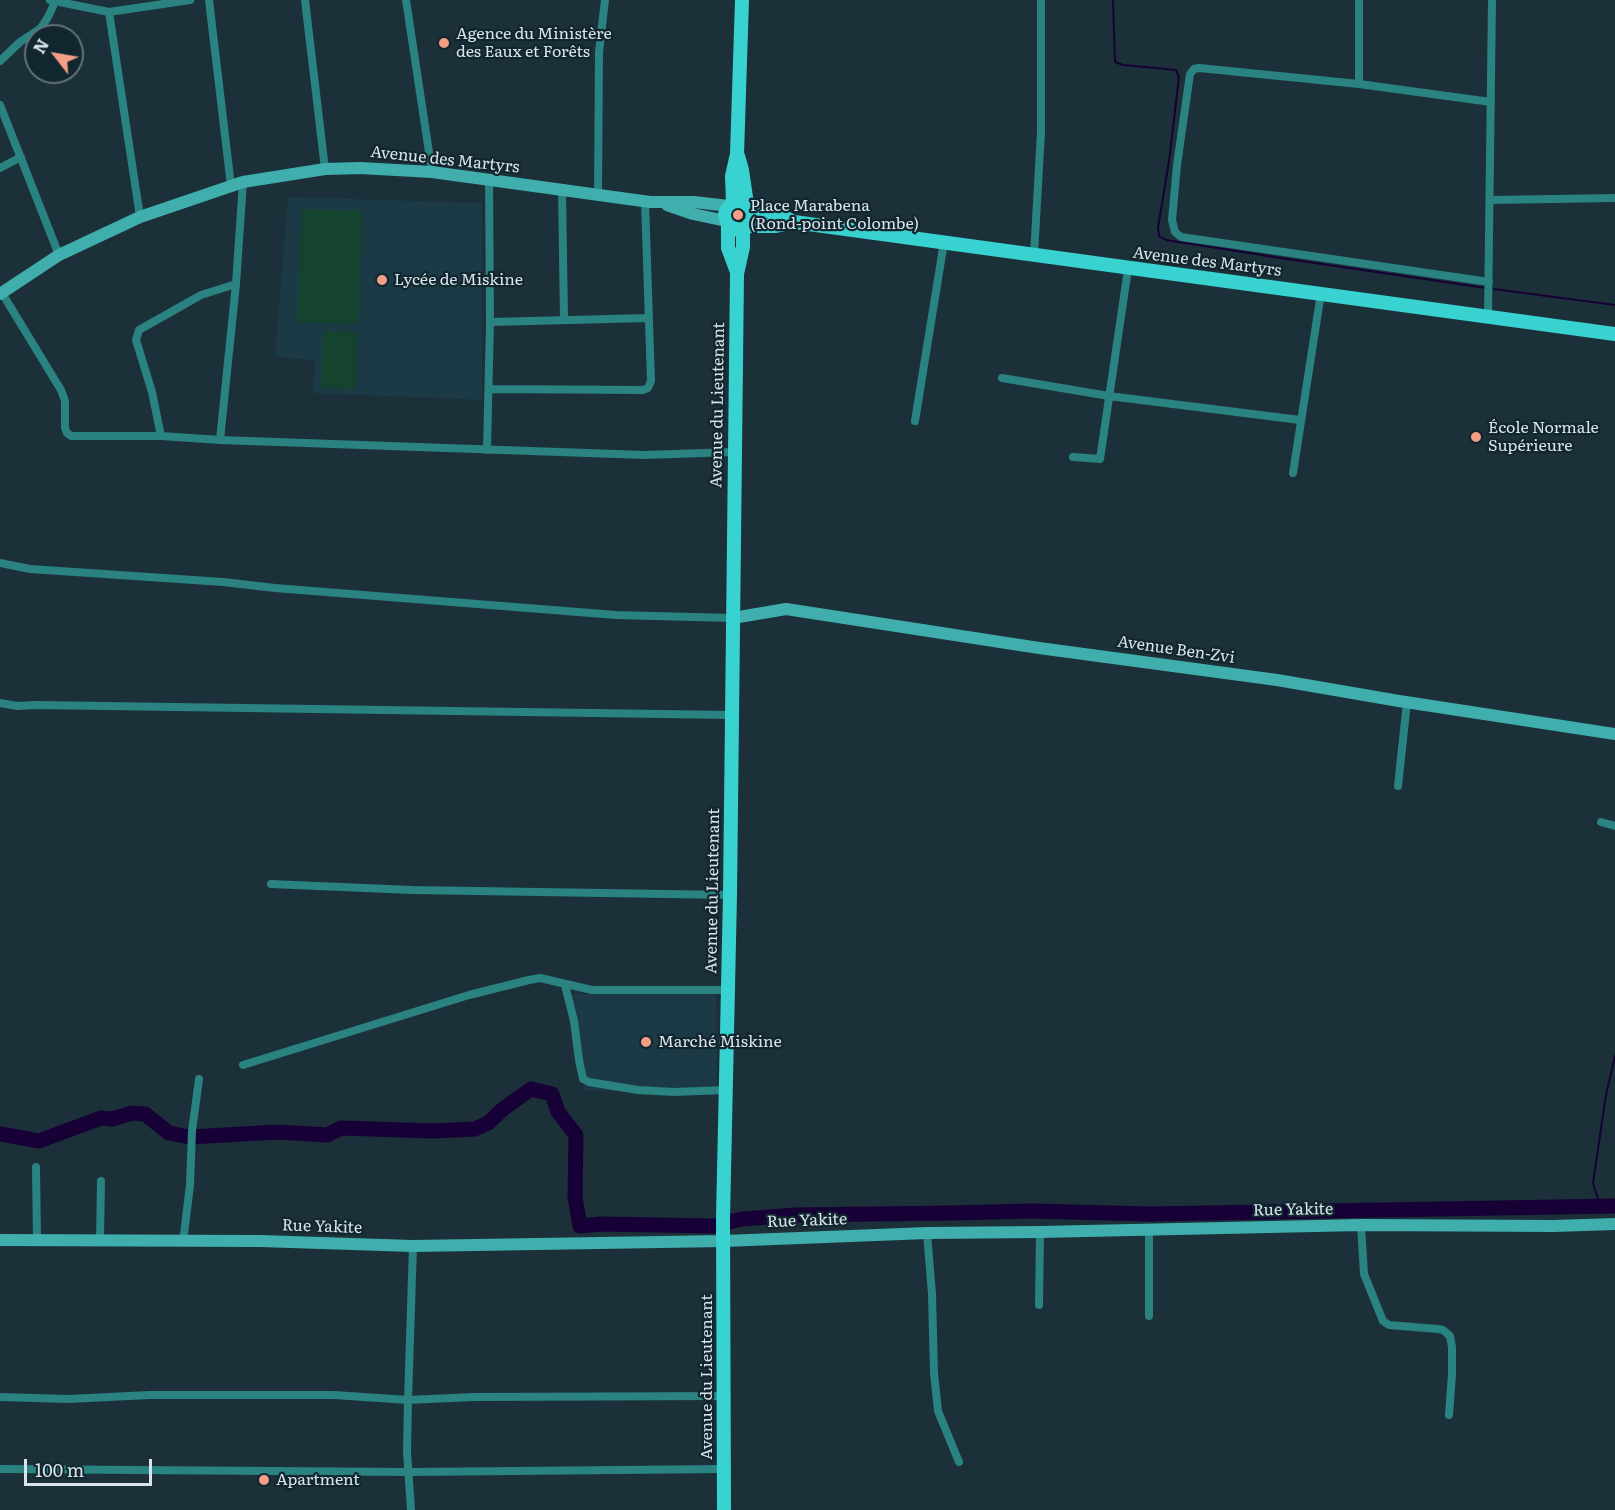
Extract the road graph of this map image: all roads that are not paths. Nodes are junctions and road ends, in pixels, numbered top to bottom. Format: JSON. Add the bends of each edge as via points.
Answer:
{"nodes":[{"id":1,"x":190,"y":0,"type":"edge"},
{"id":2,"x":209,"y":0,"type":"edge"},
{"id":3,"x":305,"y":0,"type":"edge"},
{"id":4,"x":406,"y":0,"type":"edge"},
{"id":5,"x":605,"y":0,"type":"edge"},
{"id":6,"x":742,"y":0,"type":"edge"},
{"id":7,"x":1041,"y":0,"type":"edge"},
{"id":8,"x":1359,"y":0,"type":"edge"},
{"id":9,"x":1492,"y":0,"type":"edge"},
{"id":10,"x":54,"y":1,"type":"edge"},
{"id":11,"x":109,"y":12,"type":"junction"},
{"id":12,"x":0,"y":61,"type":"edge"},
{"id":13,"x":1359,"y":84,"type":"junction"},
{"id":14,"x":1491,"y":102,"type":"junction"},
{"id":15,"x":0,"y":105,"type":"edge"},
{"id":16,"x":738,"y":154,"type":"junction"},
{"id":17,"x":21,"y":157,"type":"junction"},
{"id":18,"x":0,"y":168,"type":"edge"},
{"id":19,"x":325,"y":169,"type":"junction"},
{"id":20,"x":432,"y":172,"type":"junction"},
{"id":21,"x":489,"y":180,"type":"junction"},
{"id":22,"x":237,"y":184,"type":"junction"},
{"id":23,"x":562,"y":190,"type":"junction"},
{"id":24,"x":598,"y":195,"type":"junction"},
{"id":25,"x":1615,"y":198,"type":"edge"},
{"id":26,"x":1490,"y":200,"type":"junction"},
{"id":27,"x":645,"y":202,"type":"junction"},
{"id":28,"x":660,"y":203,"type":"junction"},
{"id":29,"x":731,"y":204,"type":"junction"},
{"id":30,"x":749,"y":206,"type":"junction"},
{"id":31,"x":140,"y":217,"type":"junction"},
{"id":32,"x":794,"y":222,"type":"junction"},
{"id":33,"x":727,"y":223,"type":"junction"},
{"id":34,"x":746,"y":228,"type":"junction"},
{"id":35,"x":944,"y":242,"type":"junction"},
{"id":36,"x":59,"y":255,"type":"junction"},
{"id":37,"x":1034,"y":255,"type":"junction"},
{"id":38,"x":1128,"y":268,"type":"junction"},
{"id":39,"x":737,"y":272,"type":"junction"},
{"id":40,"x":1489,"y":282,"type":"junction"},
{"id":41,"x":236,"y":284,"type":"junction"},
{"id":42,"x":1,"y":293,"type":"edge"},
{"id":43,"x":1321,"y":294,"type":"junction"},
{"id":44,"x":1488,"y":316,"type":"junction"},
{"id":45,"x":648,"y":318,"type":"junction"},
{"id":46,"x":564,"y":320,"type":"junction"},
{"id":47,"x":490,"y":322,"type":"junction"},
{"id":48,"x":1615,"y":334,"type":"edge"},
{"id":49,"x":1002,"y":378,"type":"dead end"},
{"id":50,"x":490,"y":389,"type":"junction"},
{"id":51,"x":1109,"y":396,"type":"junction"},
{"id":52,"x":1300,"y":420,"type":"junction"},
{"id":53,"x":915,"y":421,"type":"dead end"},
{"id":54,"x":161,"y":436,"type":"junction"},
{"id":55,"x":220,"y":440,"type":"junction"},
{"id":56,"x":487,"y":450,"type":"junction"},
{"id":57,"x":734,"y":452,"type":"junction"},
{"id":58,"x":1072,"y":457,"type":"dead end"},
{"id":59,"x":1293,"y":473,"type":"dead end"},
{"id":60,"x":0,"y":563,"type":"edge"},
{"id":61,"x":733,"y":618,"type":"junction"},
{"id":62,"x":1407,"y":702,"type":"junction"},
{"id":63,"x":0,"y":704,"type":"edge"},
{"id":64,"x":732,"y":715,"type":"junction"},
{"id":65,"x":1615,"y":734,"type":"edge"},
{"id":66,"x":1398,"y":786,"type":"dead end"},
{"id":67,"x":1600,"y":822,"type":"dead end"},
{"id":68,"x":1615,"y":826,"type":"edge"},
{"id":69,"x":271,"y":884,"type":"dead end"},
{"id":70,"x":730,"y":895,"type":"junction"},
{"id":71,"x":565,"y":985,"type":"junction"},
{"id":72,"x":728,"y":990,"type":"junction"},
{"id":73,"x":243,"y":1065,"type":"dead end"},
{"id":74,"x":199,"y":1079,"type":"dead end"},
{"id":75,"x":726,"y":1090,"type":"junction"},
{"id":76,"x":36,"y":1167,"type":"dead end"},
{"id":77,"x":101,"y":1180,"type":"dead end"},
{"id":78,"x":1615,"y":1224,"type":"edge"},
{"id":79,"x":1360,"y":1225,"type":"junction"},
{"id":80,"x":1149,"y":1229,"type":"junction"},
{"id":81,"x":1040,"y":1232,"type":"junction"},
{"id":82,"x":927,"y":1233,"type":"junction"},
{"id":83,"x":723,"y":1238,"type":"junction"},
{"id":84,"x":0,"y":1240,"type":"edge"},
{"id":85,"x":37,"y":1240,"type":"junction"},
{"id":86,"x":100,"y":1241,"type":"junction"},
{"id":87,"x":183,"y":1242,"type":"junction"},
{"id":88,"x":413,"y":1246,"type":"junction"},
{"id":89,"x":1039,"y":1305,"type":"dead end"},
{"id":90,"x":1149,"y":1317,"type":"dead end"},
{"id":91,"x":724,"y":1396,"type":"junction"},
{"id":92,"x":0,"y":1397,"type":"edge"},
{"id":93,"x":408,"y":1400,"type":"junction"},
{"id":94,"x":1449,"y":1415,"type":"dead end"},
{"id":95,"x":960,"y":1462,"type":"dead end"},
{"id":96,"x":0,"y":1469,"type":"edge"},
{"id":97,"x":723,"y":1469,"type":"junction"},
{"id":98,"x":409,"y":1472,"type":"junction"},
{"id":99,"x":411,"y":1510,"type":"edge"},
{"id":100,"x":724,"y":1510,"type":"edge"}],
"edges":[{"from":1,"to":11,"type":"street"},
{"from":2,"to":22,"type":"street"},
{"from":3,"to":19,"type":"street"},
{"from":4,"to":20,"type":"street"},
{"from":5,"to":24,"type":"street","via":[[599,52]]},
{"from":6,"to":16,"type":"main road"},
{"from":7,"to":37,"type":"street","via":[[1041,132]]},
{"from":8,"to":13,"type":"street"},
{"from":9,"to":14,"type":"street"},
{"from":10,"to":11,"type":"street"},
{"from":10,"to":12,"type":"street","via":[[41,28]]},
{"from":11,"to":31,"type":"street"},
{"from":13,"to":14,"type":"street"},
{"from":13,"to":40,"type":"street","via":[[1194,69],[1190,74],[1177,165],[1172,219],[1175,232],[1181,237]]},
{"from":14,"to":26,"type":"street"},
{"from":15,"to":17,"type":"street"},
{"from":16,"to":29,"type":"main road"},
{"from":16,"to":30,"type":"main road"},
{"from":17,"to":18,"type":"street"},
{"from":17,"to":36,"type":"street"},
{"from":19,"to":20,"type":"main road","name":"Avenue des Martyrs"},
{"from":19,"to":22,"type":"main road","name":"Avenue des Martyrs"},
{"from":20,"to":21,"type":"main road","name":"Avenue des Martyrs"},
{"from":21,"to":23,"type":"main road","name":"Avenue des Martyrs"},
{"from":21,"to":47,"type":"street"},
{"from":22,"to":31,"type":"main road","name":"Avenue des Martyrs"},
{"from":22,"to":41,"type":"street"},
{"from":23,"to":24,"type":"main road","name":"Avenue des Martyrs"},
{"from":23,"to":46,"type":"street"},
{"from":24,"to":27,"type":"main road","name":"Avenue des Martyrs"},
{"from":25,"to":26,"type":"street"},
{"from":26,"to":40,"type":"street"},
{"from":27,"to":28,"type":"main road","name":"Avenue des Martyrs"},
{"from":27,"to":45,"type":"street"},
{"from":28,"to":29,"type":"main road","name":"Avenue des Martyrs"},
{"from":28,"to":33,"type":"main road","name":"Avenue des Martyrs"},
{"from":29,"to":30,"type":"main road"},
{"from":29,"to":33,"type":"main road","via":[[725,215]]},
{"from":30,"to":32,"type":"main road","name":"Avenue des Martyrs"},
{"from":30,"to":34,"type":"main road","via":[[753,214]]},
{"from":31,"to":36,"type":"main road","name":"Avenue des Martyrs"},
{"from":32,"to":34,"type":"main road","name":"Avenue des Martyrs"},
{"from":32,"to":35,"type":"main road","name":"Avenue des Martyrs"},
{"from":33,"to":34,"type":"main road","via":[[732,228]]},
{"from":33,"to":39,"type":"main road","name":"Avenue du Lieutenant","via":[[728,248]]},
{"from":34,"to":39,"type":"main road","name":"Avenue du Lieutenant"},
{"from":35,"to":37,"type":"main road","name":"Avenue des Martyrs"},
{"from":35,"to":53,"type":"street"},
{"from":36,"to":42,"type":"main road","name":"Avenue des Martyrs"},
{"from":37,"to":38,"type":"main road","name":"Avenue des Martyrs"},
{"from":38,"to":43,"type":"main road","name":"Avenue des Martyrs"},
{"from":38,"to":51,"type":"street"},
{"from":39,"to":57,"type":"main road","name":"Avenue du Lieutenant"},
{"from":40,"to":44,"type":"street"},
{"from":41,"to":54,"type":"street","via":[[201,295],[139,330],[135,340]]},
{"from":41,"to":55,"type":"street"},
{"from":42,"to":54,"type":"street","via":[[61,390],[67,433]]},
{"from":43,"to":44,"type":"main road","name":"Avenue des Martyrs"},
{"from":43,"to":52,"type":"street"},
{"from":44,"to":48,"type":"main road","name":"Avenue des Martyrs"},
{"from":45,"to":46,"type":"street"},
{"from":45,"to":50,"type":"street","via":[[648,388]]},
{"from":46,"to":47,"type":"street"},
{"from":47,"to":50,"type":"street"},
{"from":49,"to":51,"type":"street"},
{"from":50,"to":56,"type":"street"},
{"from":51,"to":52,"type":"street"},
{"from":51,"to":58,"type":"street","via":[[1100,459]]},
{"from":52,"to":59,"type":"street"},
{"from":54,"to":55,"type":"street"},
{"from":55,"to":56,"type":"street"},
{"from":56,"to":57,"type":"street","via":[[644,455]]},
{"from":57,"to":61,"type":"main road","name":"Avenue du Lieutenant"},
{"from":60,"to":61,"type":"street","via":[[30,569],[616,615]]},
{"from":61,"to":62,"type":"main road","name":"Avenue Ben-Zvi","via":[[786,609]]},
{"from":61,"to":64,"type":"main road","name":"Avenue du Lieutenant"},
{"from":62,"to":65,"type":"main road","name":"Avenue Ben-Zvi"},
{"from":62,"to":66,"type":"street"},
{"from":63,"to":64,"type":"street"},
{"from":64,"to":70,"type":"main road","name":"Avenue du Lieutenant"},
{"from":67,"to":68,"type":"street"},
{"from":69,"to":70,"type":"street"},
{"from":70,"to":72,"type":"main road","name":"Avenue du Lieutenant"},
{"from":71,"to":72,"type":"street","via":[[592,990]]},
{"from":71,"to":73,"type":"street","via":[[540,978],[529,980]]},
{"from":71,"to":75,"type":"street","via":[[583,1078],[589,1082],[638,1090]]},
{"from":72,"to":75,"type":"main road","name":"Avenue du Lieutenant"},
{"from":74,"to":87,"type":"street"},
{"from":75,"to":83,"type":"main road","name":"Avenue du Lieutenant"},
{"from":76,"to":85,"type":"street"},
{"from":77,"to":86,"type":"street"},
{"from":78,"to":79,"type":"main road","name":"Rue Yakite"},
{"from":79,"to":80,"type":"main road","name":"Rue Yakite"},
{"from":79,"to":94,"type":"street","via":[[1362,1267],[1383,1321],[1389,1325],[1443,1330],[1450,1336]]},
{"from":80,"to":81,"type":"main road","name":"Rue Yakite"},
{"from":80,"to":90,"type":"street"},
{"from":81,"to":82,"type":"main road","name":"Rue Yakite"},
{"from":81,"to":89,"type":"street"},
{"from":82,"to":83,"type":"main road","name":"Rue Yakite"},
{"from":82,"to":95,"type":"street","via":[[938,1411]]},
{"from":83,"to":88,"type":"main road","name":"Rue Yakite"},
{"from":83,"to":91,"type":"main road","name":"Avenue du Lieutenant"},
{"from":84,"to":85,"type":"main road","name":"Rue Yakite"},
{"from":85,"to":86,"type":"main road","name":"Rue Yakite"},
{"from":86,"to":87,"type":"main road","name":"Rue Yakite"},
{"from":87,"to":88,"type":"main road","name":"Rue Yakite"},
{"from":88,"to":93,"type":"street"},
{"from":91,"to":93,"type":"street"},
{"from":91,"to":97,"type":"main road","name":"Avenue du Lieutenant"},
{"from":92,"to":93,"type":"street","via":[[334,1395]]},
{"from":93,"to":98,"type":"street"},
{"from":96,"to":98,"type":"street"},
{"from":97,"to":98,"type":"street"},
{"from":97,"to":100,"type":"main road","name":"Avenue du Lieutenant"},
{"from":98,"to":99,"type":"street"}]}
